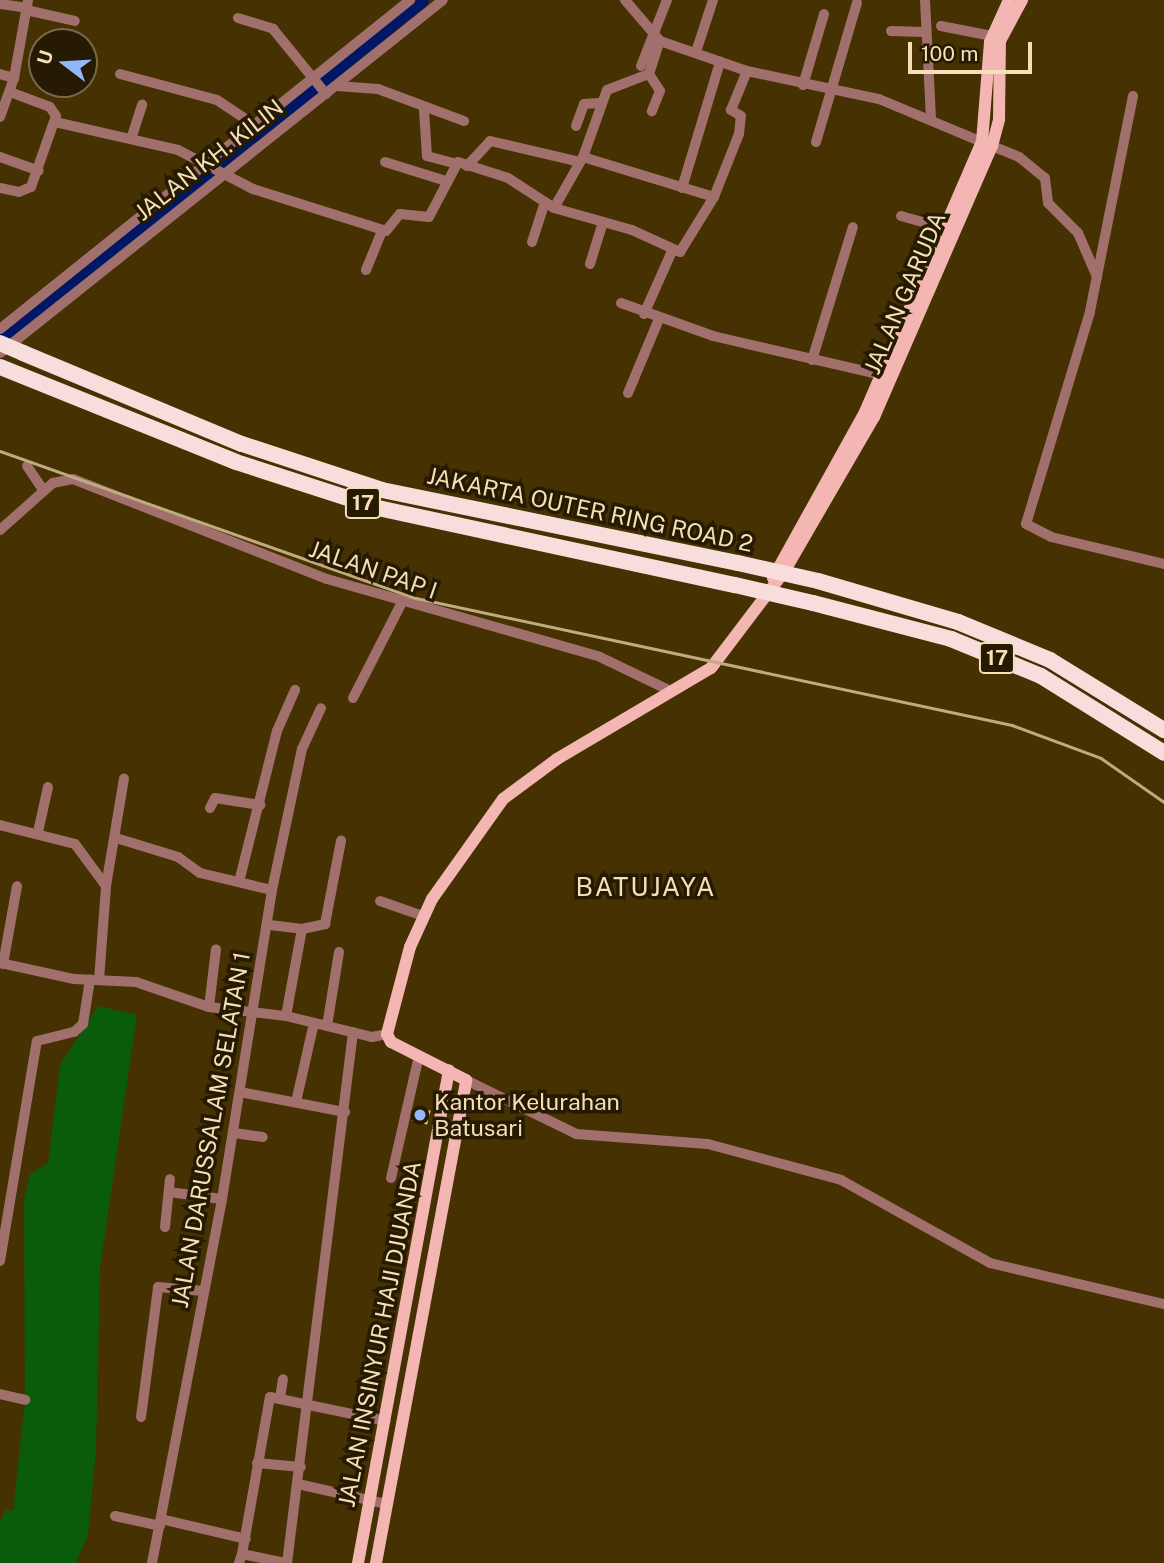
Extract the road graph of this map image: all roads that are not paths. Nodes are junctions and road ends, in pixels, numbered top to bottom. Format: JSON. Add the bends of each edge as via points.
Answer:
{"nodes":[{"id":1,"x":410,"y":0,"type":"edge"},
{"id":2,"x":443,"y":0,"type":"edge"},
{"id":3,"x":625,"y":0,"type":"edge"},
{"id":4,"x":667,"y":0,"type":"edge"},
{"id":5,"x":713,"y":0,"type":"edge"},
{"id":6,"x":925,"y":0,"type":"edge"},
{"id":7,"x":1009,"y":0,"type":"edge"},
{"id":8,"x":1022,"y":0,"type":"edge"},
{"id":9,"x":857,"y":3,"type":"dead end"},
{"id":10,"x":0,"y":4,"type":"edge"},
{"id":11,"x":27,"y":6,"type":"edge"},
{"id":12,"x":824,"y":14,"type":"dead end"},
{"id":13,"x":239,"y":18,"type":"dead end"},
{"id":14,"x":75,"y":22,"type":"dead end"},
{"id":15,"x":941,"y":26,"type":"dead end"},
{"id":16,"x":891,"y":31,"type":"dead end"},
{"id":17,"x":923,"y":32,"type":"junction"},
{"id":18,"x":992,"y":36,"type":"junction"},
{"id":19,"x":656,"y":40,"type":"junction"},
{"id":20,"x":696,"y":52,"type":"junction"},
{"id":21,"x":720,"y":62,"type":"junction"},
{"id":22,"x":645,"y":70,"type":"junction"},
{"id":23,"x":747,"y":71,"type":"junction"},
{"id":24,"x":0,"y":74,"type":"edge"},
{"id":25,"x":120,"y":74,"type":"dead end"},
{"id":26,"x":14,"y":78,"type":"junction"},
{"id":27,"x":803,"y":85,"type":"junction"},
{"id":28,"x":320,"y":86,"type":"junction"},
{"id":29,"x":337,"y":86,"type":"junction"},
{"id":30,"x":832,"y":91,"type":"junction"},
{"id":31,"x":10,"y":92,"type":"junction"},
{"id":32,"x":1133,"y":96,"type":"dead end"},
{"id":33,"x":599,"y":103,"type":"junction"},
{"id":34,"x":142,"y":105,"type":"dead end"},
{"id":35,"x":424,"y":110,"type":"junction"},
{"id":36,"x":652,"y":111,"type":"dead end"},
{"id":37,"x":0,"y":117,"type":"edge"},
{"id":38,"x":931,"y":120,"type":"junction"},
{"id":39,"x":464,"y":121,"type":"dead end"},
{"id":40,"x":55,"y":122,"type":"junction"},
{"id":41,"x":256,"y":126,"type":"junction"},
{"id":42,"x":576,"y":126,"type":"dead end"},
{"id":43,"x":132,"y":136,"type":"junction"},
{"id":44,"x":816,"y":142,"type":"dead end"},
{"id":45,"x":987,"y":144,"type":"junction"},
{"id":46,"x":0,"y":157,"type":"edge"},
{"id":47,"x":582,"y":159,"type":"junction"},
{"id":48,"x":384,"y":162,"type":"dead end"},
{"id":49,"x":462,"y":165,"type":"junction"},
{"id":50,"x":216,"y":168,"type":"junction"},
{"id":51,"x":39,"y":171,"type":"junction"},
{"id":52,"x":446,"y":181,"type":"junction"},
{"id":53,"x":0,"y":188,"type":"edge"},
{"id":54,"x":682,"y":188,"type":"junction"},
{"id":55,"x":714,"y":197,"type":"junction"},
{"id":56,"x":550,"y":205,"type":"junction"},
{"id":57,"x":901,"y":216,"type":"dead end"},
{"id":58,"x":603,"y":222,"type":"junction"},
{"id":59,"x":853,"y":227,"type":"dead end"},
{"id":60,"x":944,"y":228,"type":"junction"},
{"id":61,"x":383,"y":230,"type":"junction"},
{"id":62,"x":532,"y":242,"type":"dead end"},
{"id":63,"x":673,"y":249,"type":"junction"},
{"id":64,"x":939,"y":254,"type":"junction"},
{"id":65,"x":590,"y":264,"type":"dead end"},
{"id":66,"x":366,"y":270,"type":"dead end"},
{"id":67,"x":1097,"y":277,"type":"junction"},
{"id":68,"x":925,"y":286,"type":"junction"},
{"id":69,"x":621,"y":303,"type":"dead end"},
{"id":70,"x":644,"y":314,"type":"junction"},
{"id":71,"x":659,"y":320,"type":"junction"},
{"id":72,"x":0,"y":329,"type":"edge"},
{"id":73,"x":0,"y":343,"type":"edge"},
{"id":74,"x":0,"y":353,"type":"edge"},
{"id":75,"x":811,"y":360,"type":"junction"},
{"id":76,"x":3,"y":368,"type":"edge"},
{"id":77,"x":882,"y":375,"type":"junction"},
{"id":78,"x":628,"y":393,"type":"dead end"},
{"id":79,"x":869,"y":414,"type":"junction"},
{"id":80,"x":27,"y":466,"type":"dead end"},
{"id":81,"x":44,"y":491,"type":"junction"},
{"id":82,"x":0,"y":529,"type":"edge"},
{"id":83,"x":1164,"y":564,"type":"edge"},
{"id":84,"x":401,"y":604,"type":"junction"},
{"id":85,"x":295,"y":690,"type":"dead end"},
{"id":86,"x":671,"y":691,"type":"junction"},
{"id":87,"x":353,"y":698,"type":"dead end"},
{"id":88,"x":321,"y":708,"type":"dead end"},
{"id":89,"x":1164,"y":730,"type":"edge"},
{"id":90,"x":1164,"y":753,"type":"edge"},
{"id":91,"x":124,"y":779,"type":"dead end"},
{"id":92,"x":48,"y":787,"type":"dead end"},
{"id":93,"x":260,"y":805,"type":"junction"},
{"id":94,"x":210,"y":808,"type":"dead end"},
{"id":95,"x":0,"y":825,"type":"edge"},
{"id":96,"x":37,"y":832,"type":"junction"},
{"id":97,"x":116,"y":838,"type":"junction"},
{"id":98,"x":341,"y":841,"type":"dead end"},
{"id":99,"x":239,"y":882,"type":"junction"},
{"id":100,"x":17,"y":886,"type":"dead end"},
{"id":101,"x":106,"y":886,"type":"junction"},
{"id":102,"x":272,"y":890,"type":"junction"},
{"id":103,"x":380,"y":901,"type":"dead end"},
{"id":104,"x":423,"y":916,"type":"junction"},
{"id":105,"x":270,"y":925,"type":"junction"},
{"id":106,"x":302,"y":929,"type":"junction"},
{"id":107,"x":216,"y":949,"type":"dead end"},
{"id":108,"x":339,"y":952,"type":"dead end"},
{"id":109,"x":1,"y":963,"type":"edge"},
{"id":110,"x":94,"y":980,"type":"junction"},
{"id":111,"x":209,"y":1007,"type":"junction"},
{"id":112,"x":253,"y":1011,"type":"junction"},
{"id":113,"x":286,"y":1016,"type":"junction"},
{"id":114,"x":314,"y":1023,"type":"junction"},
{"id":115,"x":327,"y":1026,"type":"junction"},
{"id":116,"x":353,"y":1032,"type":"junction"},
{"id":117,"x":387,"y":1034,"type":"junction"},
{"id":118,"x":419,"y":1056,"type":"junction"},
{"id":119,"x":449,"y":1070,"type":"junction"},
{"id":120,"x":466,"y":1080,"type":"junction"},
{"id":121,"x":240,"y":1092,"type":"junction"},
{"id":122,"x":296,"y":1102,"type":"junction"},
{"id":123,"x":345,"y":1112,"type":"junction"},
{"id":124,"x":234,"y":1133,"type":"junction"},
{"id":125,"x":263,"y":1138,"type":"dead end"},
{"id":126,"x":391,"y":1178,"type":"dead end"},
{"id":127,"x":170,"y":1179,"type":"dead end"},
{"id":128,"x":169,"y":1192,"type":"junction"},
{"id":129,"x":222,"y":1199,"type":"junction"},
{"id":130,"x":165,"y":1227,"type":"dead end"},
{"id":131,"x":0,"y":1261,"type":"edge"},
{"id":132,"x":204,"y":1291,"type":"junction"},
{"id":133,"x":1164,"y":1304,"type":"edge"},
{"id":134,"x":282,"y":1379,"type":"dead end"},
{"id":135,"x":0,"y":1394,"type":"edge"},
{"id":136,"x":280,"y":1398,"type":"junction"},
{"id":137,"x":25,"y":1400,"type":"dead end"},
{"id":138,"x":307,"y":1403,"type":"junction"},
{"id":139,"x":141,"y":1417,"type":"dead end"},
{"id":140,"x":386,"y":1421,"type":"junction"},
{"id":141,"x":257,"y":1463,"type":"junction"},
{"id":142,"x":301,"y":1467,"type":"junction"},
{"id":143,"x":298,"y":1484,"type":"junction"},
{"id":144,"x":371,"y":1500,"type":"junction"},
{"id":145,"x":387,"y":1504,"type":"junction"},
{"id":146,"x":115,"y":1516,"type":"dead end"},
{"id":147,"x":160,"y":1523,"type":"junction"},
{"id":148,"x":246,"y":1539,"type":"junction"},
{"id":149,"x":241,"y":1558,"type":"edge"},
{"id":150,"x":152,"y":1563,"type":"edge"},
{"id":151,"x":286,"y":1563,"type":"edge"},
{"id":152,"x":358,"y":1563,"type":"edge"},
{"id":153,"x":376,"y":1563,"type":"edge"}],
"edges":[{"from":1,"to":28,"type":"street","name":"JALAN KH. KILIN"},
{"from":2,"to":29,"type":"street","name":"JALAN KH. KILIN"},
{"from":3,"to":19,"type":"street"},
{"from":4,"to":19,"type":"street"},
{"from":5,"to":20,"type":"street"},
{"from":6,"to":17,"type":"street"},
{"from":7,"to":18,"type":"main road","name":"JALAN GARUDA"},
{"from":8,"to":45,"type":"main road","name":"JALAN GARUDA","via":[[1000,41],[999,120]]},
{"from":9,"to":30,"type":"street"},
{"from":10,"to":11,"type":"street"},
{"from":11,"to":14,"type":"street"},
{"from":11,"to":26,"type":"street"},
{"from":12,"to":27,"type":"street"},
{"from":13,"to":28,"type":"street","via":[[273,29],[300,69]]},
{"from":15,"to":18,"type":"street"},
{"from":16,"to":17,"type":"street"},
{"from":17,"to":38,"type":"street"},
{"from":18,"to":45,"type":"main road","name":"JALAN GARUDA"},
{"from":19,"to":20,"type":"street"},
{"from":19,"to":22,"type":"street"},
{"from":20,"to":21,"type":"street"},
{"from":21,"to":23,"type":"street"},
{"from":21,"to":54,"type":"street"},
{"from":22,"to":33,"type":"street","via":[[607,90]]},
{"from":22,"to":36,"type":"street","via":[[660,91]]},
{"from":23,"to":27,"type":"street"},
{"from":23,"to":55,"type":"street","via":[[731,110],[741,116],[739,134]]},
{"from":24,"to":26,"type":"street"},
{"from":25,"to":41,"type":"street","via":[[218,100]]},
{"from":26,"to":31,"type":"street"},
{"from":27,"to":30,"type":"street"},
{"from":28,"to":29,"type":"street","name":"JALAN KH. KILIN"},
{"from":28,"to":41,"type":"street","name":"JALAN KH. KILIN"},
{"from":28,"to":50,"type":"street","name":"JALAN KH. KILIN"},
{"from":29,"to":35,"type":"street","via":[[378,89]]},
{"from":30,"to":38,"type":"street","via":[[879,99]]},
{"from":30,"to":44,"type":"street"},
{"from":31,"to":37,"type":"street"},
{"from":31,"to":40,"type":"street","via":[[50,107]]},
{"from":32,"to":67,"type":"street"},
{"from":33,"to":42,"type":"street","via":[[583,104]]},
{"from":33,"to":47,"type":"street"},
{"from":34,"to":43,"type":"street"},
{"from":35,"to":39,"type":"street"},
{"from":35,"to":49,"type":"street","via":[[427,156]]},
{"from":38,"to":45,"type":"street"},
{"from":40,"to":43,"type":"street"},
{"from":40,"to":51,"type":"street"},
{"from":41,"to":50,"type":"street","name":"JALAN KH. KILIN"},
{"from":43,"to":50,"type":"street"},
{"from":45,"to":60,"type":"main road","name":"JALAN GARUDA"},
{"from":45,"to":64,"type":"main road","name":"JALAN GARUDA"},
{"from":45,"to":67,"type":"street","via":[[1019,157],[1045,178],[1048,203],[1077,233]]},
{"from":46,"to":51,"type":"street"},
{"from":47,"to":49,"type":"street","via":[[490,141]]},
{"from":47,"to":54,"type":"street"},
{"from":47,"to":56,"type":"street"},
{"from":48,"to":52,"type":"street"},
{"from":49,"to":52,"type":"street"},
{"from":49,"to":56,"type":"street","via":[[508,178]]},
{"from":50,"to":61,"type":"street","via":[[253,189]]},
{"from":50,"to":72,"type":"street","name":"JALAN KH. KILIN"},
{"from":50,"to":74,"type":"street","name":"JALAN KH. KILIN"},
{"from":51,"to":53,"type":"street","via":[[31,187],[19,192]]},
{"from":52,"to":61,"type":"street","via":[[429,217],[400,214],[391,228]]},
{"from":54,"to":55,"type":"street"},
{"from":55,"to":63,"type":"street","via":[[684,250]]},
{"from":56,"to":58,"type":"street"},
{"from":56,"to":62,"type":"street"},
{"from":57,"to":60,"type":"street"},
{"from":58,"to":63,"type":"street"},
{"from":58,"to":65,"type":"street"},
{"from":59,"to":75,"type":"street"},
{"from":60,"to":64,"type":"main road","name":"JALAN GARUDA"},
{"from":61,"to":66,"type":"street"},
{"from":63,"to":70,"type":"street"},
{"from":64,"to":68,"type":"main road","name":"JALAN GARUDA"},
{"from":67,"to":83,"type":"street","via":[[1026,524],[1051,537]]},
{"from":68,"to":77,"type":"main road","name":"JALAN GARUDA"},
{"from":68,"to":79,"type":"main road","name":"JALAN GARUDA"},
{"from":69,"to":70,"type":"street"},
{"from":70,"to":71,"type":"street"},
{"from":71,"to":75,"type":"street"},
{"from":71,"to":78,"type":"street"},
{"from":73,"to":89,"type":"highway","name":"JAKARTA OUTER RING ROAD 2","number":"17","bridge":true,"via":[[242,444],[382,491],[818,581],[958,622],[1050,660]]},
{"from":75,"to":77,"type":"street"},
{"from":76,"to":90,"type":"highway","name":"JAKARTA OUTER RING ROAD 2","number":"17","bridge":true,"via":[[236,463],[378,508],[735,585],[951,639],[1041,676]]},
{"from":77,"to":79,"type":"main road","name":"JALAN GARUDA"},
{"from":79,"to":86,"type":"main road","name":"JALAN GARUDA","via":[[772,582],[711,668]]},
{"from":80,"to":81,"type":"street"},
{"from":81,"to":82,"type":"street"},
{"from":81,"to":84,"type":"street","name":"JALAN PAP I","via":[[65,477]]},
{"from":84,"to":86,"type":"street","name":"JALAN PAP I","via":[[600,657]]},
{"from":84,"to":87,"type":"street"},
{"from":85,"to":93,"type":"street","via":[[278,731]]},
{"from":86,"to":104,"type":"main road","name":"JALAN GARUDA","via":[[557,759],[503,799]]},
{"from":88,"to":102,"type":"street","name":"JALAN DARUSSALAM SELATAN 1","via":[[302,749]]},
{"from":91,"to":97,"type":"street"},
{"from":92,"to":96,"type":"street"},
{"from":93,"to":94,"type":"street","via":[[215,798]]},
{"from":93,"to":99,"type":"street"},
{"from":95,"to":96,"type":"street"},
{"from":96,"to":101,"type":"street","via":[[75,844]]},
{"from":97,"to":99,"type":"street"},
{"from":97,"to":101,"type":"street"},
{"from":98,"to":106,"type":"street","via":[[325,924]]},
{"from":99,"to":102,"type":"street"},
{"from":100,"to":109,"type":"street"},
{"from":101,"to":110,"type":"street"},
{"from":102,"to":105,"type":"street","name":"JALAN DARUSSALAM SELATAN 1"},
{"from":103,"to":104,"type":"street"},
{"from":104,"to":117,"type":"main road","name":"JALAN GARUDA","via":[[397,987]]},
{"from":105,"to":106,"type":"street"},
{"from":105,"to":112,"type":"street","name":"JALAN DARUSSALAM SELATAN 1"},
{"from":106,"to":113,"type":"street"},
{"from":107,"to":111,"type":"street"},
{"from":108,"to":115,"type":"street"},
{"from":109,"to":110,"type":"street"},
{"from":110,"to":111,"type":"street","via":[[150,985]]},
{"from":110,"to":131,"type":"street","via":[[83,1024],[74,1032],[37,1041]]},
{"from":111,"to":112,"type":"street"},
{"from":112,"to":113,"type":"street"},
{"from":112,"to":121,"type":"street","name":"JALAN DARUSSALAM SELATAN 1"},
{"from":113,"to":114,"type":"street"},
{"from":114,"to":115,"type":"street"},
{"from":114,"to":122,"type":"street"},
{"from":115,"to":116,"type":"street"},
{"from":116,"to":117,"type":"street"},
{"from":116,"to":123,"type":"street"},
{"from":117,"to":118,"type":"main road","via":[[391,1042]]},
{"from":118,"to":119,"type":"main road"},
{"from":118,"to":126,"type":"street"},
{"from":119,"to":120,"type":"main road"},
{"from":119,"to":140,"type":"main road","name":"JALAN INSINYUR HAJI DJUANDA"},
{"from":120,"to":133,"type":"street","via":[[576,1134],[708,1144],[841,1181],[990,1263]]},
{"from":120,"to":145,"type":"main road","name":"JALAN INSINYUR HAJI DJUANDA"},
{"from":121,"to":122,"type":"street"},
{"from":121,"to":124,"type":"street","name":"JALAN DARUSSALAM SELATAN 1"},
{"from":122,"to":123,"type":"street"},
{"from":123,"to":138,"type":"street"},
{"from":124,"to":125,"type":"street"},
{"from":124,"to":129,"type":"street","name":"JALAN DARUSSALAM SELATAN 1"},
{"from":127,"to":128,"type":"street"},
{"from":128,"to":129,"type":"street"},
{"from":128,"to":130,"type":"street"},
{"from":129,"to":132,"type":"street","name":"JALAN DARUSSALAM SELATAN 1"},
{"from":132,"to":139,"type":"street","via":[[158,1287]]},
{"from":132,"to":147,"type":"street","name":"JALAN DARUSSALAM SELATAN 1"},
{"from":134,"to":136,"type":"street"},
{"from":135,"to":137,"type":"street"},
{"from":136,"to":138,"type":"street"},
{"from":136,"to":141,"type":"street","via":[[269,1400]]},
{"from":138,"to":140,"type":"street"},
{"from":138,"to":142,"type":"street"},
{"from":140,"to":144,"type":"main road","name":"JALAN INSINYUR HAJI DJUANDA"},
{"from":141,"to":142,"type":"street"},
{"from":141,"to":148,"type":"street"},
{"from":142,"to":143,"type":"street"},
{"from":143,"to":144,"type":"street"},
{"from":143,"to":151,"type":"street"},
{"from":144,"to":145,"type":"street"},
{"from":144,"to":152,"type":"main road","name":"JALAN INSINYUR HAJI DJUANDA"},
{"from":145,"to":153,"type":"main road","name":"JALAN INSINYUR HAJI DJUANDA"},
{"from":146,"to":147,"type":"street"},
{"from":147,"to":148,"type":"street"},
{"from":147,"to":150,"type":"street","name":"JALAN DARUSSALAM SELATAN 1"},
{"from":148,"to":149,"type":"street"},
{"from":149,"to":151,"type":"street"}]}
